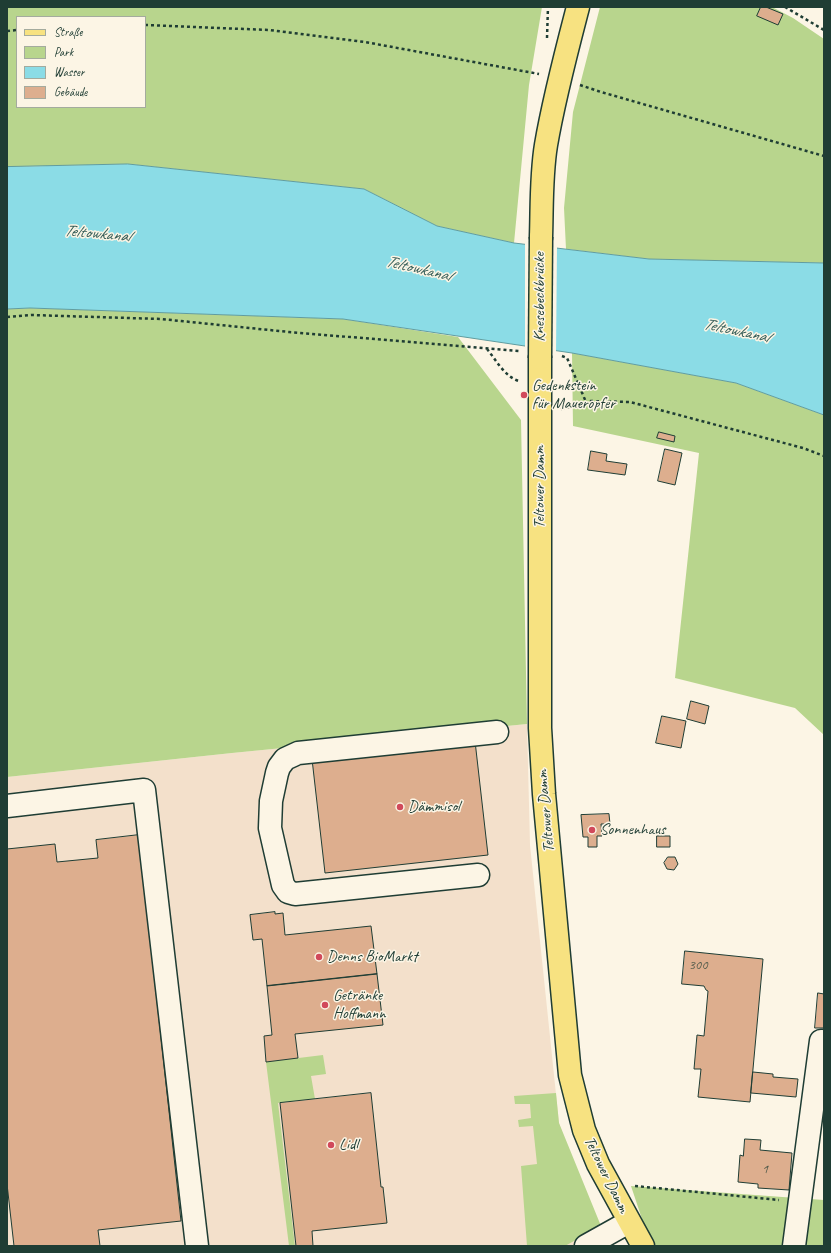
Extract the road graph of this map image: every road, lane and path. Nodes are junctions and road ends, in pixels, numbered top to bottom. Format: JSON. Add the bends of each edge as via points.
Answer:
{"nodes":[{"id":1,"x":548,"y":7,"type":"edge"},
{"id":2,"x":565,"y":7,"type":"edge"},
{"id":3,"x":578,"y":7,"type":"edge"},
{"id":4,"x":785,"y":7,"type":"edge"},
{"id":5,"x":146,"y":25,"type":"edge"},
{"id":6,"x":824,"y":30,"type":"edge"},
{"id":7,"x":547,"y":39,"type":"dead end"},
{"id":8,"x":550,"y":73,"type":"junction"},
{"id":9,"x":824,"y":156,"type":"edge"},
{"id":10,"x":7,"y":317,"type":"edge"},
{"id":11,"x":540,"y":358,"type":"joint"},
{"id":12,"x":566,"y":358,"type":"dead end"},
{"id":13,"x":526,"y":383,"type":"dead end"},
{"id":14,"x":586,"y":402,"type":"junction"},
{"id":15,"x":560,"y":410,"type":"dead end"},
{"id":16,"x":824,"y":456,"type":"edge"},
{"id":17,"x":497,"y":732,"type":"dead end"},
{"id":18,"x":7,"y":806,"type":"edge"},
{"id":19,"x":478,"y":875,"type":"dead end"},
{"id":20,"x":821,"y":1041,"type":"dead end"},
{"id":21,"x":608,"y":1183,"type":"junction"},
{"id":22,"x":800,"y":1202,"type":"junction"},
{"id":23,"x":630,"y":1222,"type":"junction"},
{"id":24,"x":197,"y":1246,"type":"edge"},
{"id":25,"x":586,"y":1246,"type":"edge"},
{"id":26,"x":643,"y":1246,"type":"edge"},
{"id":27,"x":794,"y":1246,"type":"edge"}],
"edges":[{"from":1,"to":7,"type":"path"},
{"from":2,"to":8,"type":"main road"},
{"from":3,"to":8,"type":"main road"},
{"from":4,"to":6,"type":"path"},
{"from":5,"to":8,"type":"path","via":[[269,30],[365,42],[540,75]]},
{"from":8,"to":9,"type":"path","via":[[601,92]]},
{"from":8,"to":11,"type":"main road","name":"Knesebeckbrücke","bridge":true,"via":[[542,190]]},
{"from":10,"to":13,"type":"path","via":[[31,315],[161,319],[487,348],[513,380]]},
{"from":11,"to":21,"type":"main road","name":"Teltower Damm","via":[[540,728],[544,794],[570,1075],[584,1130]]},
{"from":12,"to":14,"type":"path"},
{"from":14,"to":15,"type":"path"},
{"from":14,"to":16,"type":"path","via":[[630,402],[803,448]]},
{"from":17,"to":19,"type":"lane","via":[[298,753],[285,759],[280,767],[271,801],[270,828],[283,885],[288,892],[295,894]]},
{"from":18,"to":24,"type":"lane","via":[[144,790]]},
{"from":20,"to":22,"type":"lane"},
{"from":21,"to":22,"type":"path"},
{"from":21,"to":23,"type":"main road","name":"Teltower Damm"},
{"from":22,"to":27,"type":"lane"},
{"from":23,"to":25,"type":"lane"},
{"from":23,"to":26,"type":"main road","name":"Teltower Damm"}]}
